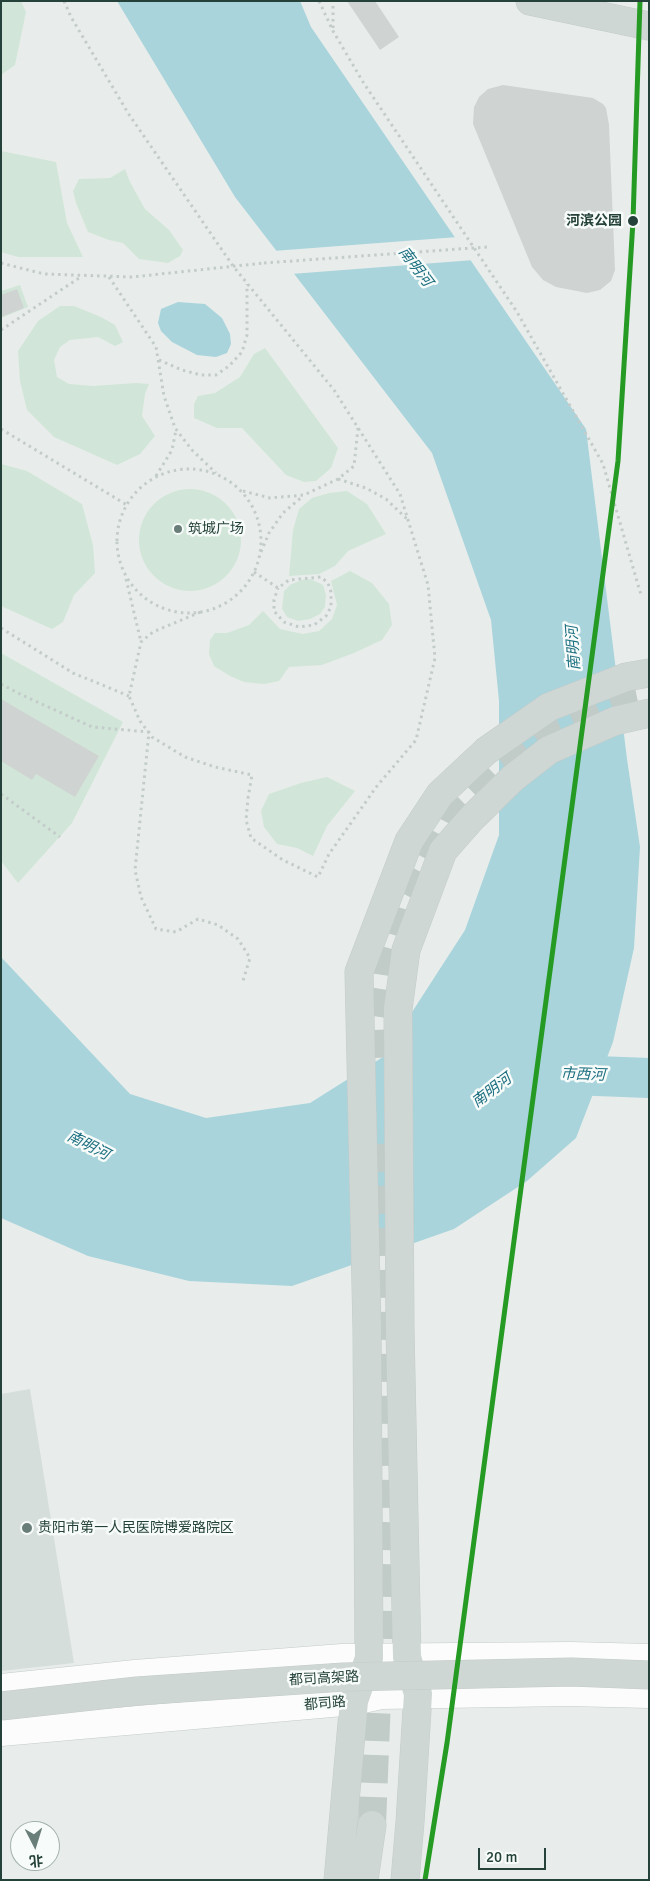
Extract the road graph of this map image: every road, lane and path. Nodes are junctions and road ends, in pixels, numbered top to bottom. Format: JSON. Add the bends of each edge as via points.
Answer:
{"nodes":[{"id":1,"x":64,"y":1,"type":"edge"},
{"id":2,"x":319,"y":1,"type":"edge"},
{"id":3,"x":334,"y":1,"type":"edge"},
{"id":4,"x":530,"y":1,"type":"edge"},
{"id":5,"x":649,"y":26,"type":"edge"},
{"id":6,"x":333,"y":31,"type":"junction"},
{"id":7,"x":487,"y":247,"type":"dead end"},
{"id":8,"x":1,"y":264,"type":"edge"},
{"id":9,"x":233,"y":266,"type":"junction"},
{"id":10,"x":82,"y":275,"type":"junction"},
{"id":11,"x":109,"y":276,"type":"junction"},
{"id":12,"x":246,"y":282,"type":"junction"},
{"id":13,"x":1,"y":330,"type":"edge"},
{"id":14,"x":158,"y":359,"type":"junction"},
{"id":15,"x":358,"y":428,"type":"junction"},
{"id":16,"x":1,"y":429,"type":"edge"},
{"id":17,"x":176,"y":429,"type":"junction"},
{"id":18,"x":218,"y":474,"type":"junction"},
{"id":19,"x":156,"y":477,"type":"junction"},
{"id":20,"x":338,"y":479,"type":"junction"},
{"id":21,"x":242,"y":491,"type":"junction"},
{"id":22,"x":304,"y":495,"type":"junction"},
{"id":23,"x":126,"y":505,"type":"junction"},
{"id":24,"x":408,"y":519,"type":"junction"},
{"id":25,"x":260,"y":554,"type":"junction"},
{"id":26,"x":124,"y":572,"type":"junction"},
{"id":27,"x":254,"y":572,"type":"junction"},
{"id":28,"x":278,"y":588,"type":"junction"},
{"id":29,"x":641,"y":595,"type":"dead end"},
{"id":30,"x":204,"y":611,"type":"junction"},
{"id":31,"x":1,"y":628,"type":"edge"},
{"id":32,"x":141,"y":642,"type":"junction"},
{"id":33,"x":649,"y":673,"type":"edge"},
{"id":34,"x":1,"y":684,"type":"edge"},
{"id":35,"x":129,"y":696,"type":"junction"},
{"id":36,"x":649,"y":713,"type":"edge"},
{"id":37,"x":149,"y":732,"type":"junction"},
{"id":38,"x":1,"y":794,"type":"edge"},
{"id":39,"x":60,"y":836,"type":"dead end"},
{"id":40,"x":242,"y":984,"type":"dead end"},
{"id":41,"x":407,"y":1657,"type":"junction"},
{"id":42,"x":368,"y":1658,"type":"junction"},
{"id":43,"x":649,"y":1658,"type":"edge"},
{"id":44,"x":649,"y":1674,"type":"edge"},
{"id":45,"x":1,"y":1688,"type":"edge"},
{"id":46,"x":418,"y":1694,"type":"junction"},
{"id":47,"x":649,"y":1694,"type":"edge"},
{"id":48,"x":354,"y":1701,"type":"junction"},
{"id":49,"x":1,"y":1706,"type":"edge"},
{"id":50,"x":1,"y":1732,"type":"edge"},
{"id":51,"x":338,"y":1880,"type":"edge"},
{"id":52,"x":364,"y":1880,"type":"edge"},
{"id":53,"x":381,"y":1880,"type":"edge"},
{"id":54,"x":404,"y":1880,"type":"edge"}],
"edges":[{"from":1,"to":9,"type":"path","via":[[128,114]]},
{"from":2,"to":6,"type":"path"},
{"from":3,"to":6,"type":"path"},
{"from":4,"to":5,"type":"main road"},
{"from":6,"to":29,"type":"path","via":[[363,82],[517,312],[603,464]]},
{"from":7,"to":9,"type":"path","bridge":true},
{"from":8,"to":10,"type":"path","via":[[44,274]]},
{"from":9,"to":11,"type":"path","via":[[132,277]]},
{"from":9,"to":12,"type":"path"},
{"from":10,"to":11,"type":"path"},
{"from":10,"to":13,"type":"path"},
{"from":11,"to":14,"type":"path","via":[[156,347]]},
{"from":12,"to":14,"type":"path","via":[[247,335],[242,352],[229,366],[216,375],[201,375]]},
{"from":12,"to":15,"type":"path","via":[[334,390]]},
{"from":14,"to":17,"type":"path","via":[[164,396]]},
{"from":15,"to":20,"type":"path","via":[[354,466]]},
{"from":15,"to":24,"type":"path","via":[[400,494]]},
{"from":16,"to":23,"type":"path"},
{"from":17,"to":18,"type":"path","via":[[192,450]]},
{"from":17,"to":19,"type":"path","via":[[172,450]]},
{"from":18,"to":19,"type":"path","via":[[200,469],[175,470]]},
{"from":18,"to":21,"type":"path"},
{"from":19,"to":23,"type":"path","via":[[133,494]]},
{"from":20,"to":22,"type":"path"},
{"from":20,"to":24,"type":"path","via":[[386,499]]},
{"from":21,"to":22,"type":"path","via":[[270,498]]},
{"from":21,"to":25,"type":"path","via":[[256,511],[262,535]]},
{"from":22,"to":25,"type":"path","via":[[283,513]]},
{"from":23,"to":26,"type":"path","via":[[116,536]]},
{"from":24,"to":37,"type":"path","via":[[428,585],[435,658],[416,740],[377,786],[329,854],[318,877],[282,860],[251,838],[246,820],[252,775],[185,757]]},
{"from":25,"to":27,"type":"path"},
{"from":26,"to":30,"type":"path","via":[[144,598],[165,609],[188,613]]},
{"from":26,"to":32,"type":"path"},
{"from":27,"to":28,"type":"path"},
{"from":27,"to":30,"type":"path","via":[[233,599]]},
{"from":28,"to":28,"type":"path","via":[[290,580],[321,577],[328,583],[331,607],[326,616],[314,625],[299,627],[284,622],[274,611]]},
{"from":30,"to":32,"type":"path","via":[[153,632]]},
{"from":31,"to":35,"type":"path","via":[[73,673]]},
{"from":32,"to":35,"type":"path"},
{"from":33,"to":42,"type":"main road","via":[[626,677],[549,707],[486,751],[440,794],[410,841],[359,972],[367,1330]]},
{"from":34,"to":37,"type":"path","via":[[92,727]]},
{"from":35,"to":37,"type":"path","via":[[140,721]]},
{"from":36,"to":41,"type":"main road","via":[[615,721],[549,750],[513,778],[442,851],[406,950],[398,1009]]},
{"from":37,"to":40,"type":"path","via":[[135,870],[140,897],[156,929],[176,932],[198,918],[218,925],[238,939],[250,958]]},
{"from":38,"to":39,"type":"path"},
{"from":41,"to":42,"type":"main road"},
{"from":41,"to":43,"type":"main road"},
{"from":41,"to":46,"type":"main road"},
{"from":42,"to":45,"type":"main road","via":[[135,1674]]},
{"from":42,"to":48,"type":"main road"},
{"from":44,"to":49,"type":"main road","name":"都司高架路","bridge":true,"via":[[570,1672],[344,1677]]},
{"from":46,"to":47,"type":"main road","name":"都司路"},
{"from":46,"to":48,"type":"main road","name":"都司路","via":[[381,1695]]},
{"from":46,"to":54,"type":"main road"},
{"from":48,"to":50,"type":"main road","name":"都司路"},
{"from":48,"to":51,"type":"main road"},
{"from":52,"to":53,"type":"main road","via":[[380,1826]]}]}
